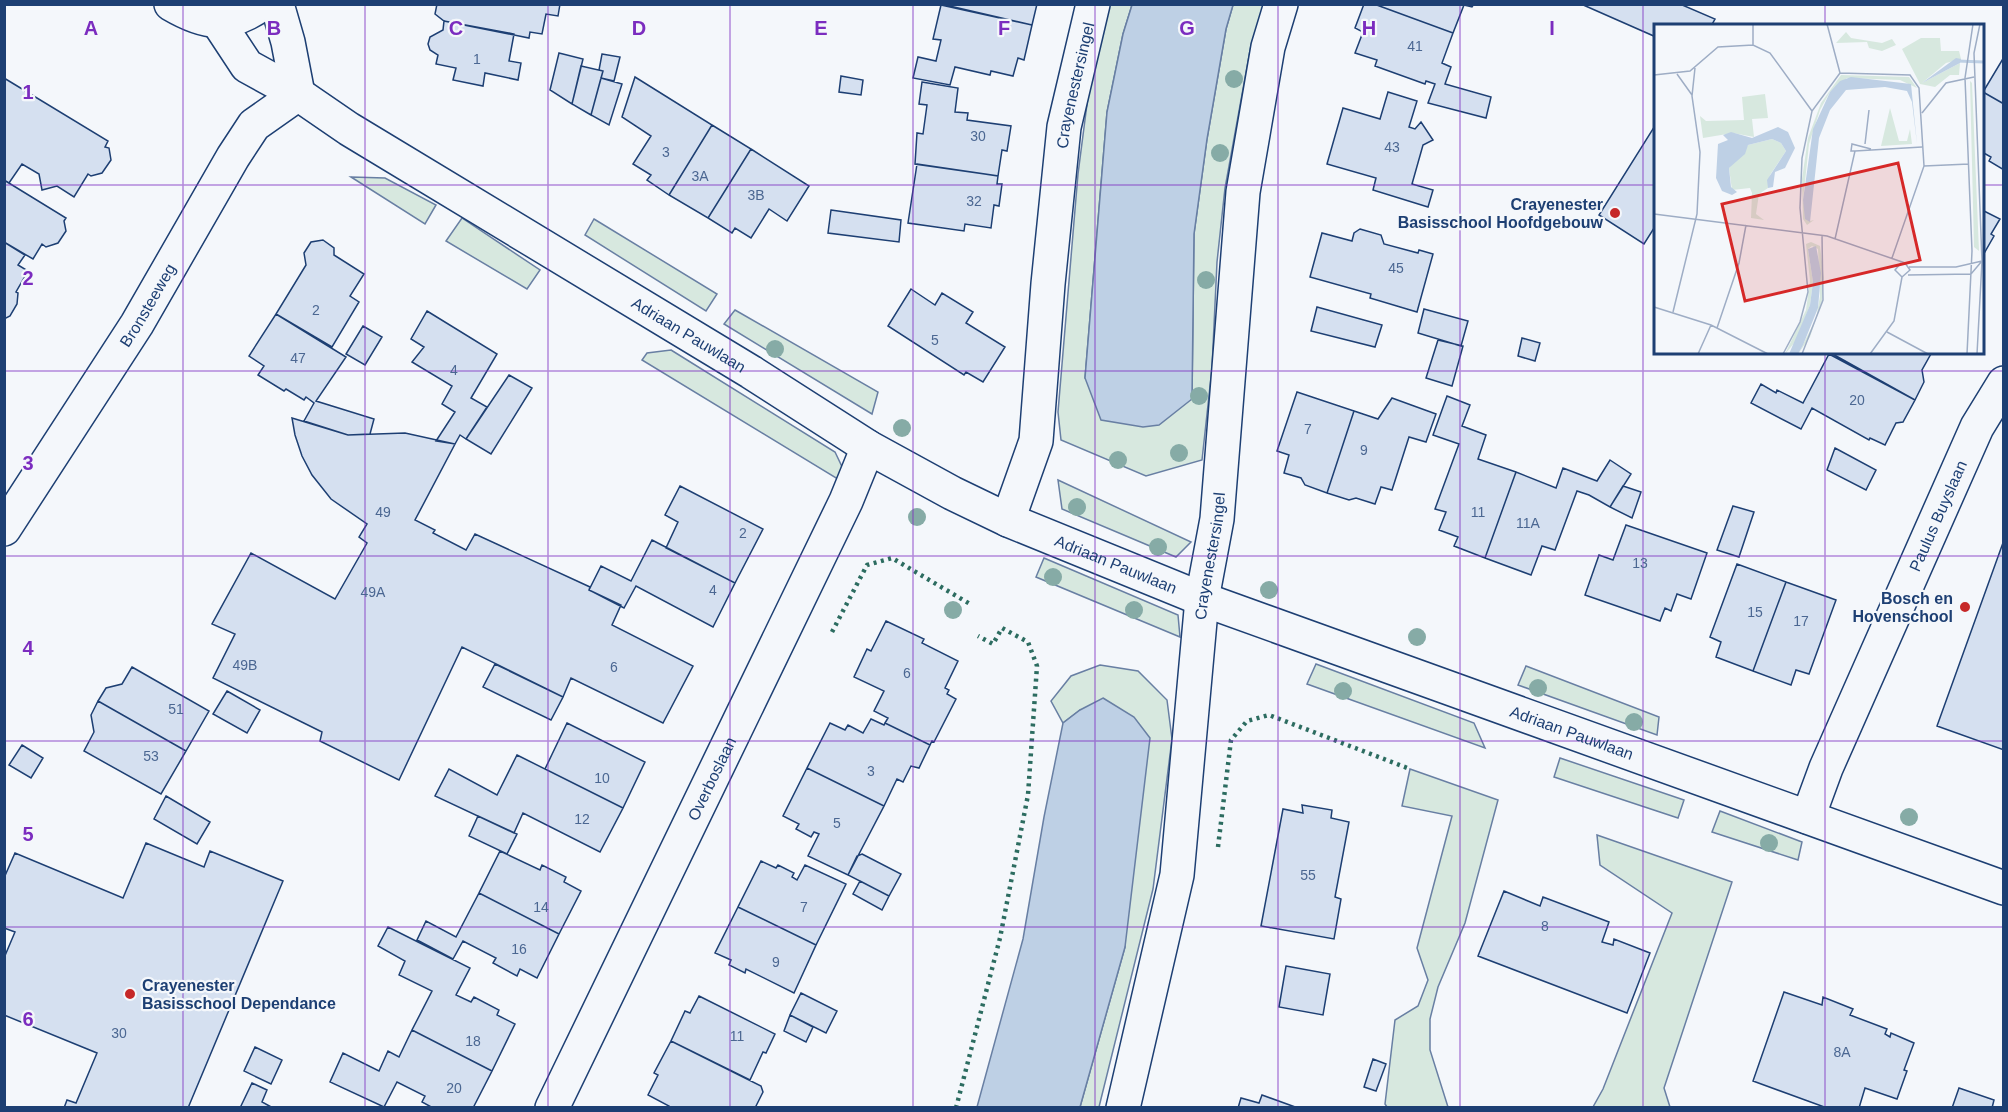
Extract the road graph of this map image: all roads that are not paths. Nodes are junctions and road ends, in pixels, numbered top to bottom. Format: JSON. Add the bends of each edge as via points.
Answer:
{"nodes":[{"id":1,"x":171,"y":4,"type":"edge"},
{"id":2,"x":262,"y":4,"type":"edge"},
{"id":3,"x":277,"y":4,"type":"edge"},
{"id":4,"x":1093,"y":4,"type":"edge"},
{"id":5,"x":1281,"y":4,"type":"edge"},
{"id":6,"x":218,"y":22,"type":"junction"},
{"id":7,"x":298,"y":94,"type":"junction"},
{"id":8,"x":2004,"y":384,"type":"edge"},
{"id":9,"x":868,"y":447,"type":"junction"},
{"id":10,"x":1008,"y":520,"type":"junction"},
{"id":11,"x":4,"y":529,"type":"edge"},
{"id":12,"x":1202,"y":599,"type":"junction"},
{"id":13,"x":1808,"y":817,"type":"junction"},
{"id":14,"x":2004,"y":888,"type":"edge"},
{"id":15,"x":552,"y":1107,"type":"edge"},
{"id":16,"x":1123,"y":1107,"type":"edge"}],
"edges":[{"from":1,"to":6,"type":"street","via":[[192,16]]},
{"from":2,"to":6,"type":"street","via":[[251,13]]},
{"from":3,"to":7,"type":"street"},
{"from":4,"to":10,"type":"street","name":"Crayenestersingel","via":[[1064,127],[1036,441]]},
{"from":5,"to":12,"type":"street","name":"Crayenestersingel","via":[[1268,47],[1243,192],[1217,519]]},
{"from":6,"to":7,"type":"street","name":"Adriaan Pauwlaan","via":[[247,66]]},
{"from":7,"to":9,"type":"street","name":"Adriaan Pauwlaan"},
{"from":7,"to":11,"type":"street","name":"Bronsteeweg","via":[[254,125],[137,324]]},
{"from":8,"to":13,"type":"street","name":"Paulus Buyslaan","via":[[1977,427]]},
{"from":9,"to":10,"type":"street","name":"Adriaan Pauwlaan"},
{"from":9,"to":15,"type":"street","name":"Overboslaan","via":[[841,512]]},
{"from":10,"to":12,"type":"street","name":"Adriaan Pauwlaan"},
{"from":12,"to":13,"type":"street","name":"Adriaan Pauwlaan"},
{"from":12,"to":16,"type":"street","name":"Crayenestersingel","via":[[1177,875]]},
{"from":13,"to":14,"type":"street","name":"Adriaan Pauwlaan"}]}
